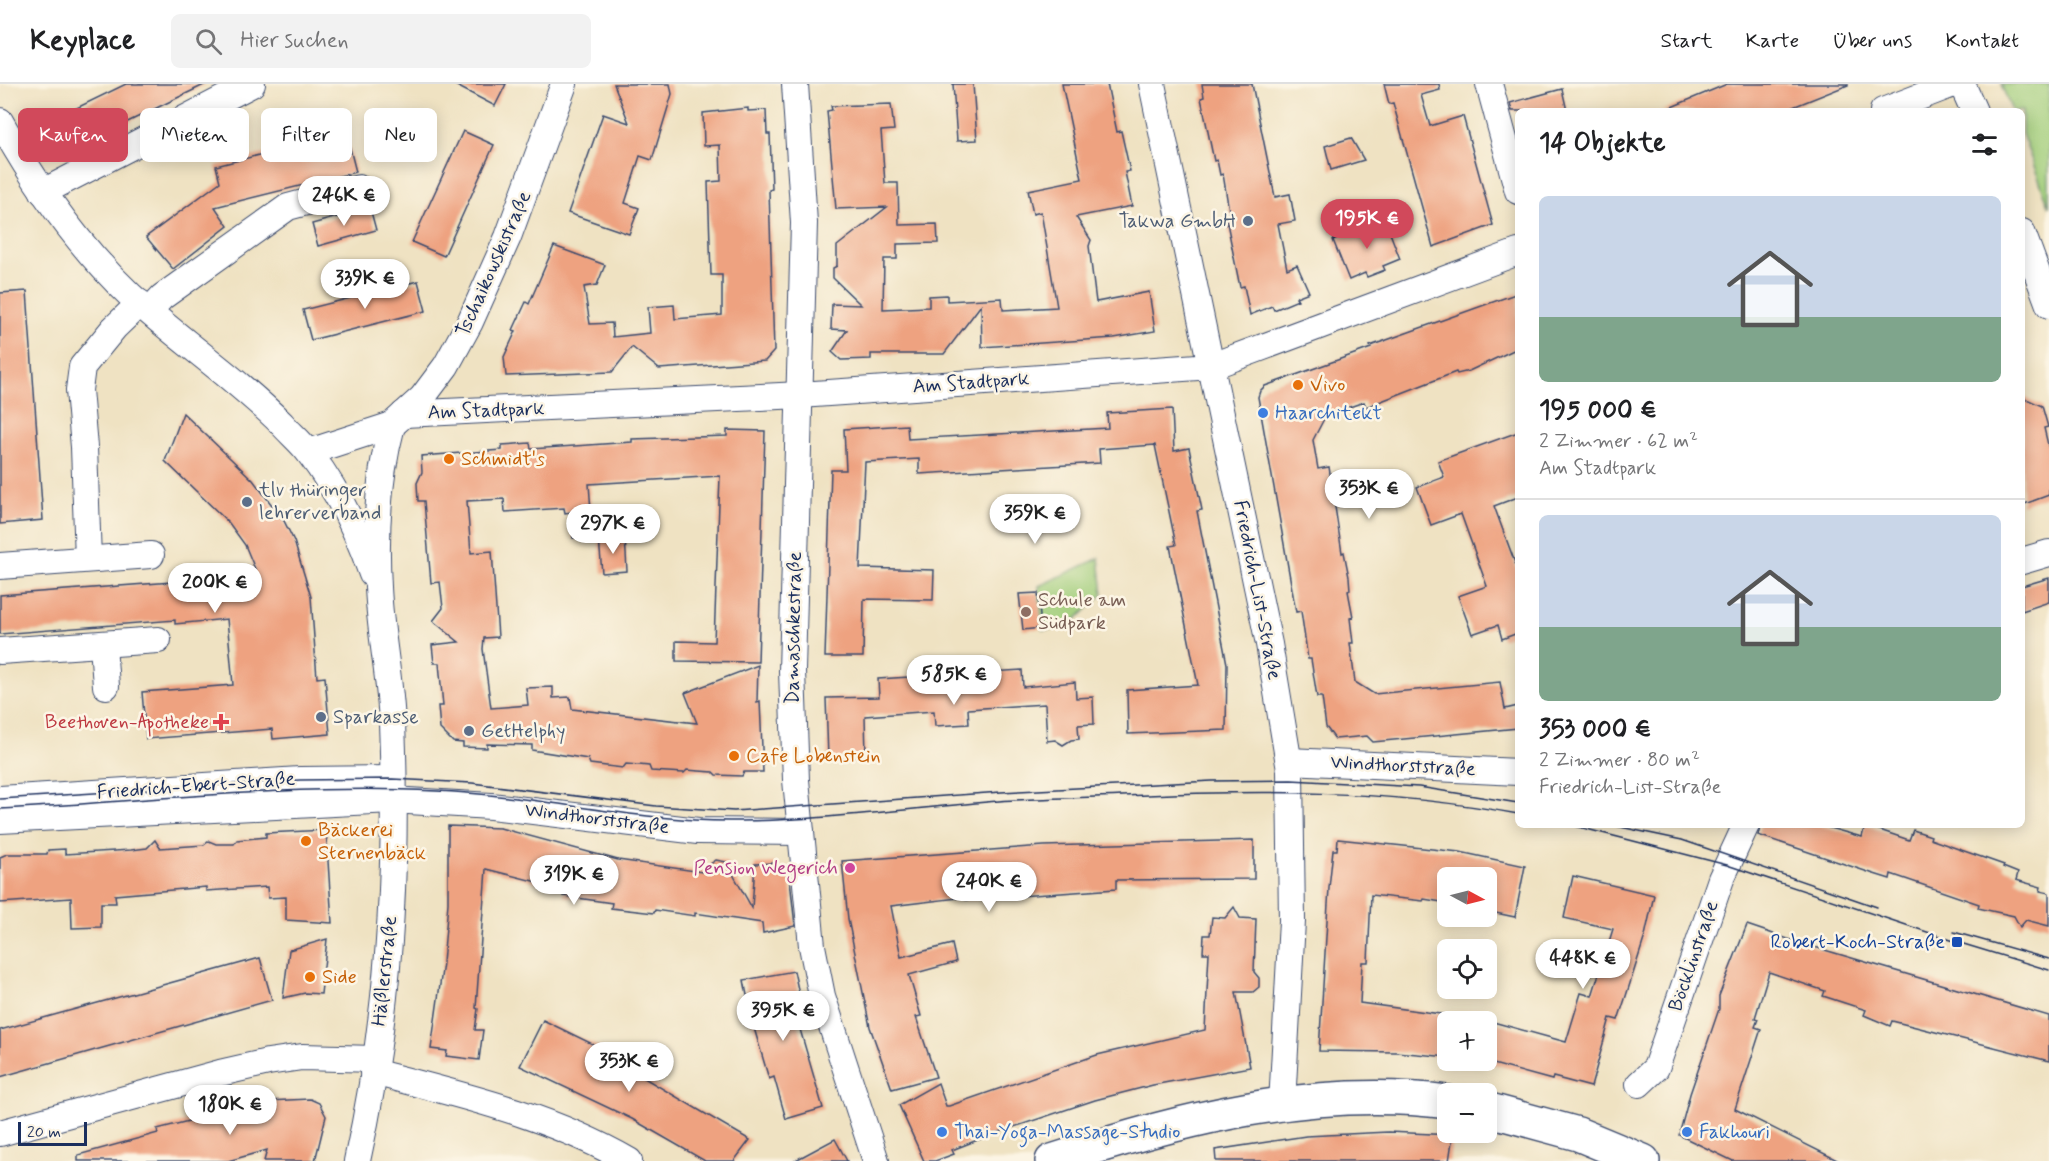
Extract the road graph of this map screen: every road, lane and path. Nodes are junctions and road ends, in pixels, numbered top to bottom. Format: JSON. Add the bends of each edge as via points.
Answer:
{"nodes":[{"id":1,"x":252,"y":84,"type":"edge"},
{"id":2,"x":564,"y":84,"type":"edge"},
{"id":3,"x":795,"y":84,"type":"edge"},
{"id":4,"x":1152,"y":84,"type":"edge"},
{"id":5,"x":1490,"y":84,"type":"edge"},
{"id":6,"x":1953,"y":84,"type":"edge"},
{"id":7,"x":1962,"y":84,"type":"edge"},
{"id":8,"x":1891,"y":108,"type":"edge"},
{"id":9,"x":1973,"y":108,"type":"edge"},
{"id":10,"x":0,"y":121,"type":"edge"},
{"id":11,"x":1515,"y":180,"type":"edge"},
{"id":12,"x":359,"y":189,"type":"dead end"},
{"id":13,"x":43,"y":192,"type":"junction"},
{"id":14,"x":2025,"y":240,"type":"edge"},
{"id":15,"x":1515,"y":253,"type":"edge"},
{"id":16,"x":2049,"y":304,"type":"edge"},
{"id":17,"x":144,"y":307,"type":"junction"},
{"id":18,"x":1212,"y":366,"type":"junction"},
{"id":19,"x":801,"y":395,"type":"junction"},
{"id":20,"x":398,"y":420,"type":"junction"},
{"id":21,"x":309,"y":452,"type":"junction"},
{"id":22,"x":2049,"y":553,"type":"edge"},
{"id":23,"x":151,"y":555,"type":"dead end"},
{"id":24,"x":88,"y":560,"type":"junction"},
{"id":25,"x":2025,"y":560,"type":"edge"},
{"id":26,"x":0,"y":566,"type":"edge"},
{"id":27,"x":378,"y":588,"type":"junction"},
{"id":28,"x":158,"y":640,"type":"dead end"},
{"id":29,"x":103,"y":645,"type":"junction"},
{"id":30,"x":0,"y":651,"type":"edge"},
{"id":31,"x":106,"y":686,"type":"dead end"},
{"id":32,"x":1289,"y":761,"type":"junction"},
{"id":33,"x":1515,"y":772,"type":"edge"},
{"id":34,"x":392,"y":789,"type":"junction"},
{"id":35,"x":0,"y":799,"type":"edge"},
{"id":36,"x":0,"y":820,"type":"edge"},
{"id":37,"x":1745,"y":828,"type":"edge"},
{"id":38,"x":801,"y":832,"type":"junction"},
{"id":39,"x":374,"y":1065,"type":"junction"},
{"id":40,"x":1639,"y":1084,"type":"dead end"},
{"id":41,"x":1437,"y":1101,"type":"edge"},
{"id":42,"x":1282,"y":1104,"type":"junction"},
{"id":43,"x":1497,"y":1112,"type":"edge"},
{"id":44,"x":0,"y":1134,"type":"edge"},
{"id":45,"x":357,"y":1161,"type":"edge"},
{"id":46,"x":629,"y":1161,"type":"edge"},
{"id":47,"x":876,"y":1161,"type":"edge"},
{"id":48,"x":1052,"y":1161,"type":"edge"},
{"id":49,"x":1643,"y":1161,"type":"edge"}],
"edges":[{"from":1,"to":13,"type":"street"},
{"from":2,"to":20,"type":"street","name":"Tschaikowskistraße","via":[[529,186],[470,322],[446,366],[422,398]]},
{"from":3,"to":19,"type":"street","name":"Damaschkestraße","via":[[804,222]]},
{"from":4,"to":18,"type":"street","name":"Friedrich-List-Straße"},
{"from":5,"to":11,"type":"street"},
{"from":6,"to":8,"type":"street"},
{"from":7,"to":9,"type":"street"},
{"from":10,"to":13,"type":"street"},
{"from":12,"to":17,"type":"street","via":[[288,207]]},
{"from":13,"to":17,"type":"street"},
{"from":14,"to":16,"type":"street"},
{"from":15,"to":18,"type":"street","name":"Am Stadtpark"},
{"from":17,"to":21,"type":"street","via":[[256,399]]},
{"from":17,"to":24,"type":"street","via":[[114,328],[82,367],[79,390]]},
{"from":18,"to":19,"type":"street","name":"Am Stadtpark"},
{"from":18,"to":32,"type":"street","name":"Friedrich-List-Straße"},
{"from":19,"to":20,"type":"street","name":"Am Stadtpark"},
{"from":19,"to":38,"type":"street","name":"Damaschkestraße","via":[[792,671]]},
{"from":20,"to":21,"type":"street","name":"Tschaikowskistraße"},
{"from":20,"to":27,"type":"street","via":[[381,475]]},
{"from":21,"to":27,"type":"street","via":[[339,497]]},
{"from":22,"to":25,"type":"street"},
{"from":23,"to":24,"type":"street"},
{"from":24,"to":26,"type":"street"},
{"from":27,"to":34,"type":"street","via":[[388,665]]},
{"from":28,"to":29,"type":"street"},
{"from":29,"to":30,"type":"street"},
{"from":29,"to":31,"type":"street"},
{"from":32,"to":33,"type":"street","name":"Windthorststraße"},
{"from":32,"to":42,"type":"street","name":"Friedrich-List-Straße","via":[[1292,921]]},
{"from":34,"to":35,"type":"street","name":"Friedrich-Ebert-Straße","via":[[300,780]]},
{"from":34,"to":36,"type":"street","name":"Friedrich-Ebert-Straße"},
{"from":34,"to":38,"type":"street","name":"Windthorststraße","via":[[491,806],[698,831]]},
{"from":34,"to":39,"type":"street","name":"Häßlerstraße","via":[[390,928]]},
{"from":37,"to":40,"type":"street","name":"Böcklinstraße","via":[[1721,879],[1656,1068]]},
{"from":38,"to":47,"type":"street","name":"Damaschkestraße","via":[[812,946],[822,996]]},
{"from":39,"to":44,"type":"street","via":[[311,1057],[268,1062]]},
{"from":39,"to":45,"type":"street","name":"Häßlerstraße"},
{"from":39,"to":46,"type":"street","via":[[570,1130]]},
{"from":41,"to":42,"type":"main road","via":[[1362,1095]]},
{"from":42,"to":48,"type":"main road","via":[[1135,1134]]},
{"from":43,"to":49,"type":"main road","via":[[1578,1134]]}]}
